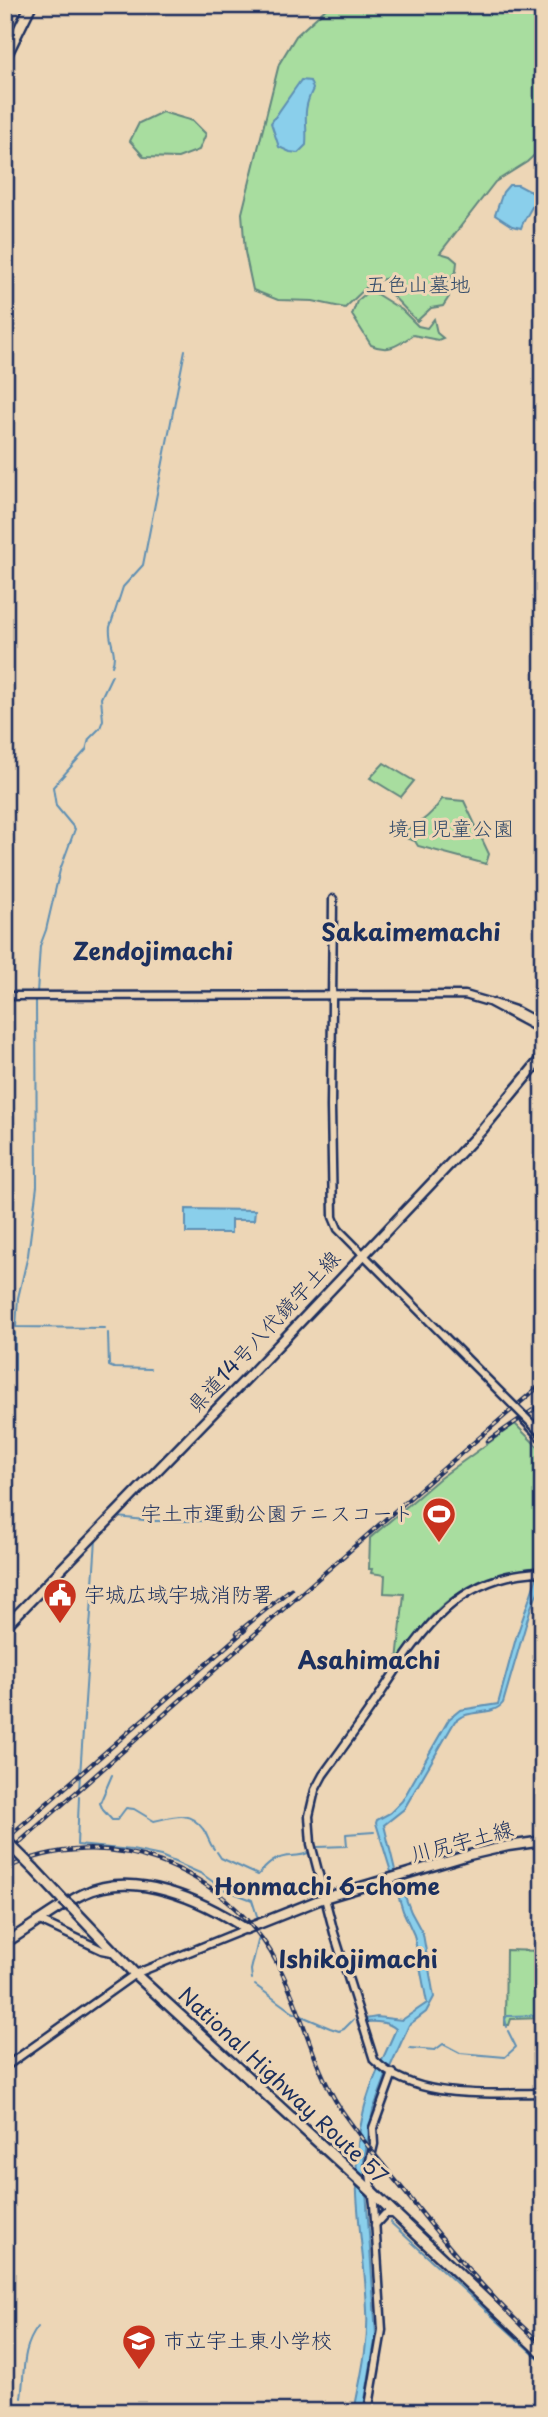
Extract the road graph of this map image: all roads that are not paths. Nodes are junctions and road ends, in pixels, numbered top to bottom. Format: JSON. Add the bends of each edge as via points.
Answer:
{"nodes":[{"id":1,"x":25,"y":5,"type":"edge"},
{"id":2,"x":31,"y":5,"type":"edge"},
{"id":3,"x":5,"y":46,"type":"edge"},
{"id":4,"x":5,"y":58,"type":"edge"},
{"id":5,"x":333,"y":899,"type":"dead end"},
{"id":6,"x":333,"y":995,"type":"junction"},
{"id":7,"x":5,"y":996,"type":"edge"},
{"id":8,"x":489,"y":1002,"type":"junction"},
{"id":9,"x":543,"y":1025,"type":"edge"},
{"id":10,"x":543,"y":1031,"type":"edge"},
{"id":11,"x":543,"y":1055,"type":"edge"},
{"id":12,"x":362,"y":1254,"type":"junction"},
{"id":13,"x":525,"y":1421,"type":"dead end"},
{"id":14,"x":543,"y":1438,"type":"edge"},
{"id":15,"x":541,"y":1572,"type":"edge"},
{"id":16,"x":5,"y":1627,"type":"edge"},
{"id":17,"x":5,"y":1840,"type":"edge"},
{"id":18,"x":543,"y":1841,"type":"edge"},
{"id":19,"x":324,"y":1898,"type":"junction"},
{"id":20,"x":40,"y":1921,"type":"junction"},
{"id":21,"x":246,"y":1929,"type":"junction"},
{"id":22,"x":5,"y":1943,"type":"edge"},
{"id":23,"x":113,"y":1952,"type":"junction"},
{"id":24,"x":135,"y":1974,"type":"junction"},
{"id":25,"x":5,"y":2067,"type":"edge"},
{"id":26,"x":387,"y":2070,"type":"junction"},
{"id":27,"x":543,"y":2093,"type":"edge"},
{"id":28,"x":370,"y":2190,"type":"junction"},
{"id":29,"x":395,"y":2214,"type":"junction"},
{"id":30,"x":375,"y":2225,"type":"junction"},
{"id":31,"x":543,"y":2354,"type":"edge"},
{"id":32,"x":368,"y":2412,"type":"edge"}],
"edges":[{"from":1,"to":3,"type":"highway"},
{"from":2,"to":4,"type":"highway"},
{"from":5,"to":6,"type":"street"},
{"from":6,"to":7,"type":"street"},
{"from":6,"to":8,"type":"street","via":[[464,995]]},
{"from":6,"to":12,"type":"street","via":[[333,1217]]},
{"from":8,"to":9,"type":"street","via":[[503,1004]]},
{"from":8,"to":10,"type":"street"},
{"from":11,"to":12,"type":"main road","name":"県道14号八代鏡宇土線","via":[[482,1130]]},
{"from":12,"to":14,"type":"street","bridge":true},
{"from":12,"to":16,"type":"main road","name":"県道14号八代鏡宇土線"},
{"from":13,"to":14,"type":"street"},
{"from":15,"to":19,"type":"street","via":[[514,1574],[480,1587],[438,1615],[323,1775],[315,1790],[308,1829]]},
{"from":17,"to":23,"type":"highway","name":"National Highway Route 57","bridge":true},
{"from":18,"to":19,"type":"main road","name":"川尻宇土線","via":[[488,1850]]},
{"from":19,"to":21,"type":"main road","name":"川尻宇土線"},
{"from":19,"to":26,"type":"street","via":[[370,2052]]},
{"from":20,"to":21,"type":"main road","via":[[83,1894],[127,1885],[189,1898]]},
{"from":20,"to":22,"type":"main road"},
{"from":20,"to":23,"type":"street"},
{"from":21,"to":24,"type":"street"},
{"from":23,"to":24,"type":"highway","name":"National Highway Route 57"},
{"from":24,"to":25,"type":"street"},
{"from":24,"to":28,"type":"highway","name":"National Highway Route 57"},
{"from":26,"to":27,"type":"street","via":[[446,2092]]},
{"from":26,"to":28,"type":"street","via":[[373,2129]]},
{"from":28,"to":29,"type":"highway","name":"National Highway Route 57"},
{"from":28,"to":30,"type":"street"},
{"from":29,"to":30,"type":"street","via":[[385,2214]]},
{"from":29,"to":31,"type":"highway","name":"National Highway Route 57"},
{"from":30,"to":32,"type":"street","via":[[382,2330]]}]}
